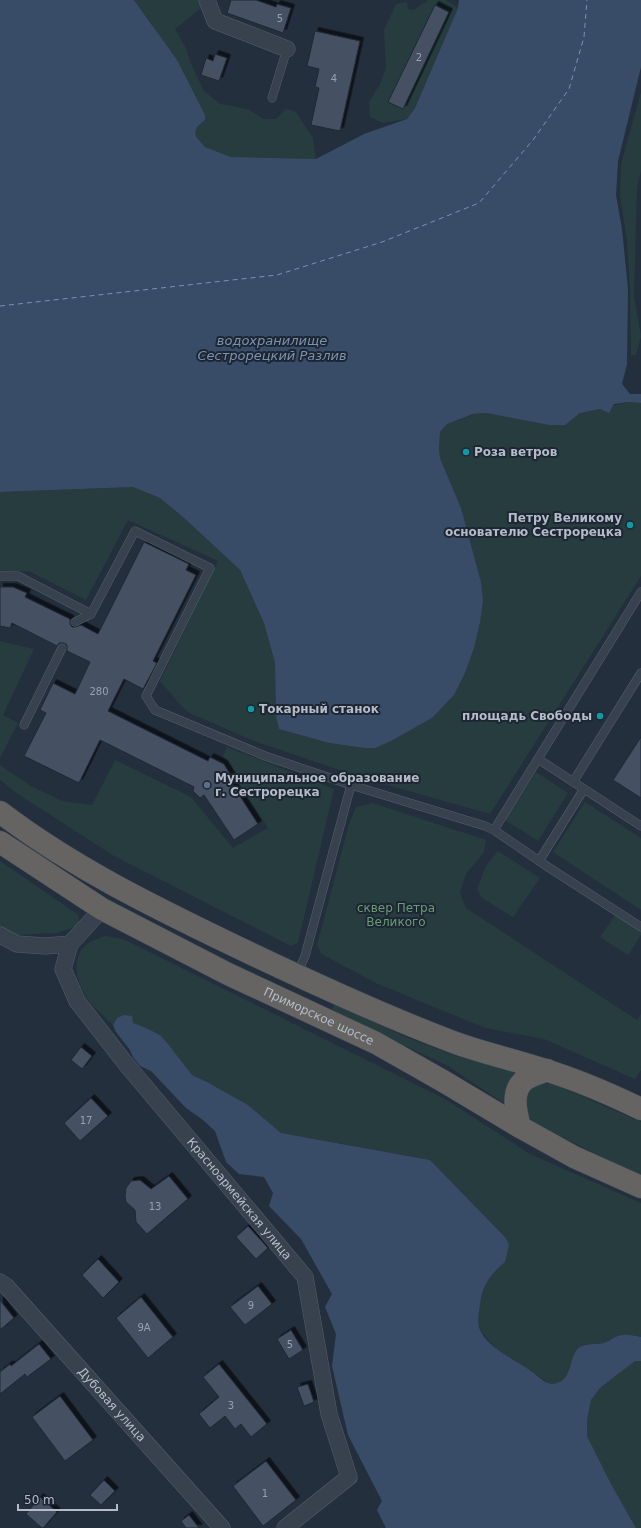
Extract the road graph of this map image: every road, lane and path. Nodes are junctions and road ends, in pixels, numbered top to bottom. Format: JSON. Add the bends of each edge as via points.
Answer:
{"nodes":[{"id":1,"x":207,"y":0,"type":"edge"},
{"id":2,"x":287,"y":49,"type":"joint"},
{"id":3,"x":272,"y":98,"type":"dead end"},
{"id":4,"x":0,"y":576,"type":"edge"},
{"id":5,"x":641,"y":592,"type":"edge"},
{"id":6,"x":91,"y":614,"type":"junction"},
{"id":7,"x":75,"y":622,"type":"dead end"},
{"id":8,"x":62,"y":648,"type":"dead end"},
{"id":9,"x":641,"y":673,"type":"edge"},
{"id":10,"x":24,"y":725,"type":"dead end"},
{"id":11,"x":538,"y":759,"type":"junction"},
{"id":12,"x":573,"y":782,"type":"junction"},
{"id":13,"x":351,"y":785,"type":"junction"},
{"id":14,"x":584,"y":789,"type":"junction"},
{"id":15,"x":0,"y":812,"type":"edge"},
{"id":16,"x":641,"y":826,"type":"edge"},
{"id":17,"x":494,"y":830,"type":"junction"},
{"id":18,"x":0,"y":842,"type":"edge"},
{"id":19,"x":539,"y":861,"type":"junction"},
{"id":20,"x":102,"y":909,"type":"junction"},
{"id":21,"x":641,"y":927,"type":"edge"},
{"id":22,"x":0,"y":935,"type":"edge"},
{"id":23,"x":17,"y":944,"type":"junction"},
{"id":24,"x":70,"y":944,"type":"junction"},
{"id":25,"x":0,"y":947,"type":"edge"},
{"id":26,"x":296,"y":976,"type":"junction"},
{"id":27,"x":547,"y":1070,"type":"junction"},
{"id":28,"x":641,"y":1109,"type":"edge"},
{"id":29,"x":520,"y":1127,"type":"junction"},
{"id":30,"x":641,"y":1187,"type":"edge"},
{"id":31,"x":0,"y":1282,"type":"edge"},
{"id":32,"x":222,"y":1528,"type":"edge"},
{"id":33,"x":285,"y":1528,"type":"edge"}],
"edges":[{"from":1,"to":2,"type":"street","via":[[216,21]]},
{"from":2,"to":3,"type":"lane"},
{"from":4,"to":6,"type":"lane","via":[[18,576]]},
{"from":5,"to":11,"type":"lane"},
{"from":6,"to":7,"type":"lane"},
{"from":6,"to":13,"type":"lane","via":[[135,531],[210,568],[146,696],[155,710],[265,756]]},
{"from":8,"to":10,"type":"lane"},
{"from":9,"to":12,"type":"lane"},
{"from":11,"to":12,"type":"lane"},
{"from":11,"to":17,"type":"lane"},
{"from":12,"to":14,"type":"lane"},
{"from":13,"to":17,"type":"lane"},
{"from":13,"to":26,"type":"lane","via":[[305,956]]},
{"from":14,"to":16,"type":"lane"},
{"from":14,"to":19,"type":"lane"},
{"from":15,"to":26,"type":"highway","via":[[90,872],[174,917]]},
{"from":17,"to":19,"type":"lane"},
{"from":18,"to":20,"type":"highway","name":"Приморское шоссе"},
{"from":19,"to":21,"type":"lane"},
{"from":20,"to":24,"type":"street"},
{"from":20,"to":29,"type":"highway","name":"Приморское шоссе","via":[[228,974],[376,1043]]},
{"from":22,"to":23,"type":"street"},
{"from":23,"to":24,"type":"street"},
{"from":23,"to":25,"type":"street"},
{"from":24,"to":33,"type":"street","name":"Красноармейская улица","via":[[63,969],[77,1001],[126,1064],[305,1277],[329,1414],[349,1477]]},
{"from":26,"to":27,"type":"highway","via":[[455,1043]]},
{"from":27,"to":28,"type":"highway"},
{"from":27,"to":29,"type":"highway","via":[[525,1080],[517,1092],[515,1105]]},
{"from":29,"to":30,"type":"highway","name":"Приморское шоссе"},
{"from":31,"to":32,"type":"street","name":"Дубовая улица"}]}
